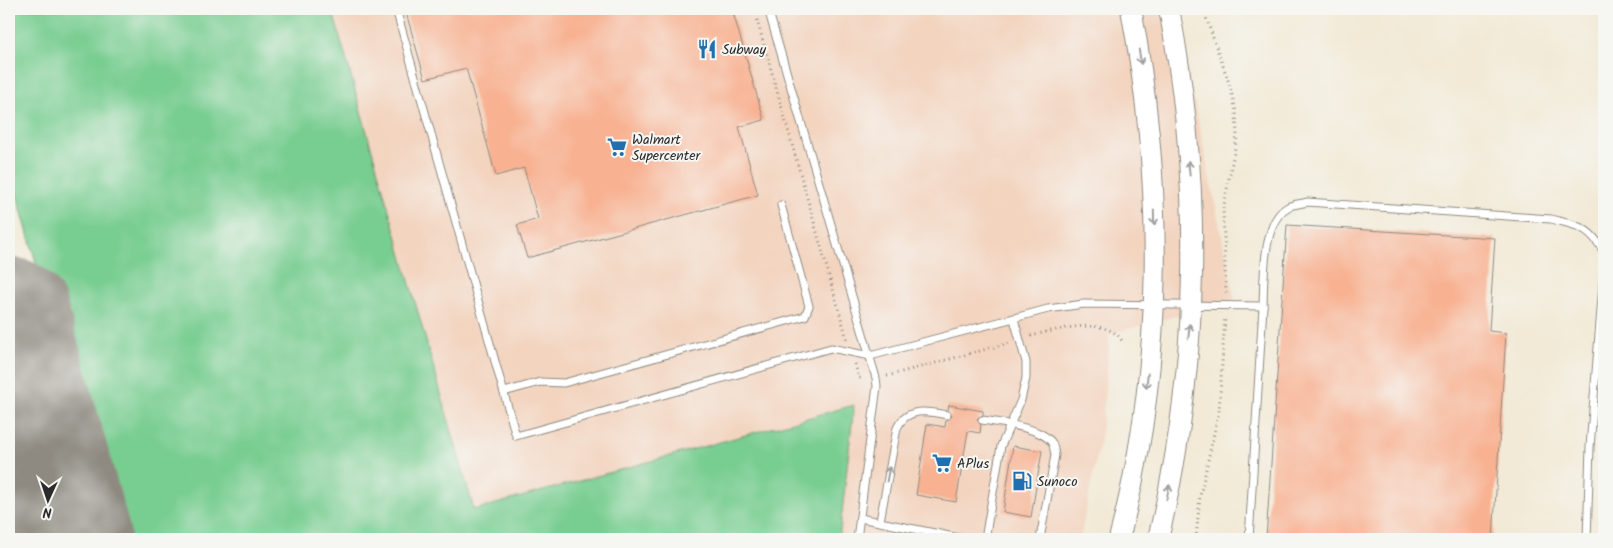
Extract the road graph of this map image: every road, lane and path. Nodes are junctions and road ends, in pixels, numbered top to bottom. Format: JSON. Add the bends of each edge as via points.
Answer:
{"nodes":[{"id":1,"x":396,"y":9,"type":"edge"},
{"id":2,"x":768,"y":9,"type":"edge"},
{"id":3,"x":1131,"y":9,"type":"edge"},
{"id":4,"x":1169,"y":9,"type":"edge"},
{"id":5,"x":1203,"y":9,"type":"edge"},
{"id":6,"x":756,"y":18,"type":"dead end"},
{"id":7,"x":781,"y":205,"type":"dead end"},
{"id":8,"x":1604,"y":252,"type":"edge"},
{"id":9,"x":1604,"y":272,"type":"edge"},
{"id":10,"x":1226,"y":304,"type":"junction"},
{"id":11,"x":1154,"y":305,"type":"junction"},
{"id":12,"x":1192,"y":305,"type":"junction"},
{"id":13,"x":1263,"y":306,"type":"junction"},
{"id":14,"x":1014,"y":319,"type":"junction"},
{"id":15,"x":1020,"y":339,"type":"junction"},
{"id":16,"x":1123,"y":343,"type":"dead end"},
{"id":17,"x":851,"y":352,"type":"junction"},
{"id":18,"x":870,"y":356,"type":"junction"},
{"id":19,"x":876,"y":378,"type":"junction"},
{"id":20,"x":504,"y":392,"type":"junction"},
{"id":21,"x":947,"y":415,"type":"dead end"},
{"id":22,"x":982,"y":420,"type":"dead end"},
{"id":23,"x":1011,"y":425,"type":"junction"},
{"id":24,"x":860,"y":518,"type":"junction"},
{"id":25,"x":880,"y":522,"type":"junction"},
{"id":26,"x":857,"y":539,"type":"edge"},
{"id":27,"x":964,"y":539,"type":"edge"},
{"id":28,"x":985,"y":539,"type":"edge"},
{"id":29,"x":1040,"y":539,"type":"edge"},
{"id":30,"x":1119,"y":539,"type":"edge"},
{"id":31,"x":1158,"y":539,"type":"edge"},
{"id":32,"x":1196,"y":539,"type":"edge"},
{"id":33,"x":1249,"y":539,"type":"edge"},
{"id":34,"x":1587,"y":539,"type":"edge"}],
"edges":[{"from":1,"to":20,"type":"lane"},
{"from":2,"to":18,"type":"lane"},
{"from":3,"to":11,"type":"street","one_way":true,"via":[[1150,145],[1154,199]]},
{"from":12,"to":4,"type":"street","one_way":true,"via":[[1190,170]]},
{"from":5,"to":10,"type":"path","via":[[1236,111],[1237,136],[1224,210]]},
{"from":6,"to":17,"type":"path"},
{"from":7,"to":20,"type":"lane","via":[[809,306],[805,316],[564,383],[540,382]]},
{"from":8,"to":13,"type":"lane","via":[[1596,238],[1584,228],[1551,219],[1307,202],[1288,207],[1276,217],[1266,253]]},
{"from":9,"to":34,"type":"lane","via":[[1590,447]]},
{"from":10,"to":12,"type":"lane"},
{"from":10,"to":13,"type":"lane"},
{"from":10,"to":32,"type":"path","via":[[1219,410],[1200,496]]},
{"from":11,"to":12,"type":"lane"},
{"from":11,"to":14,"type":"lane","via":[[1084,304]]},
{"from":11,"to":30,"type":"street","one_way":true,"via":[[1141,429]]},
{"from":31,"to":12,"type":"street","one_way":true,"via":[[1178,438]]},
{"from":13,"to":33,"type":"lane"},
{"from":14,"to":15,"type":"lane"},
{"from":14,"to":18,"type":"lane"},
{"from":15,"to":16,"type":"path","via":[[1076,327],[1112,330]]},
{"from":15,"to":19,"type":"path"},
{"from":15,"to":23,"type":"lane","via":[[1026,378]]},
{"from":17,"to":18,"type":"lane"},
{"from":17,"to":19,"type":"path","via":[[859,378]]},
{"from":17,"to":20,"type":"lane","via":[[830,348],[516,436]]},
{"from":18,"to":19,"type":"lane"},
{"from":19,"to":24,"type":"lane"},
{"from":25,"to":21,"type":"lane","one_way":true,"via":[[900,422],[914,412]]},
{"from":22,"to":23,"type":"lane"},
{"from":23,"to":28,"type":"lane","via":[[1001,446]]},
{"from":23,"to":29,"type":"lane","via":[[1042,434],[1053,444],[1055,455]]},
{"from":24,"to":25,"type":"lane"},
{"from":24,"to":26,"type":"lane"},
{"from":25,"to":27,"type":"lane"}]}
